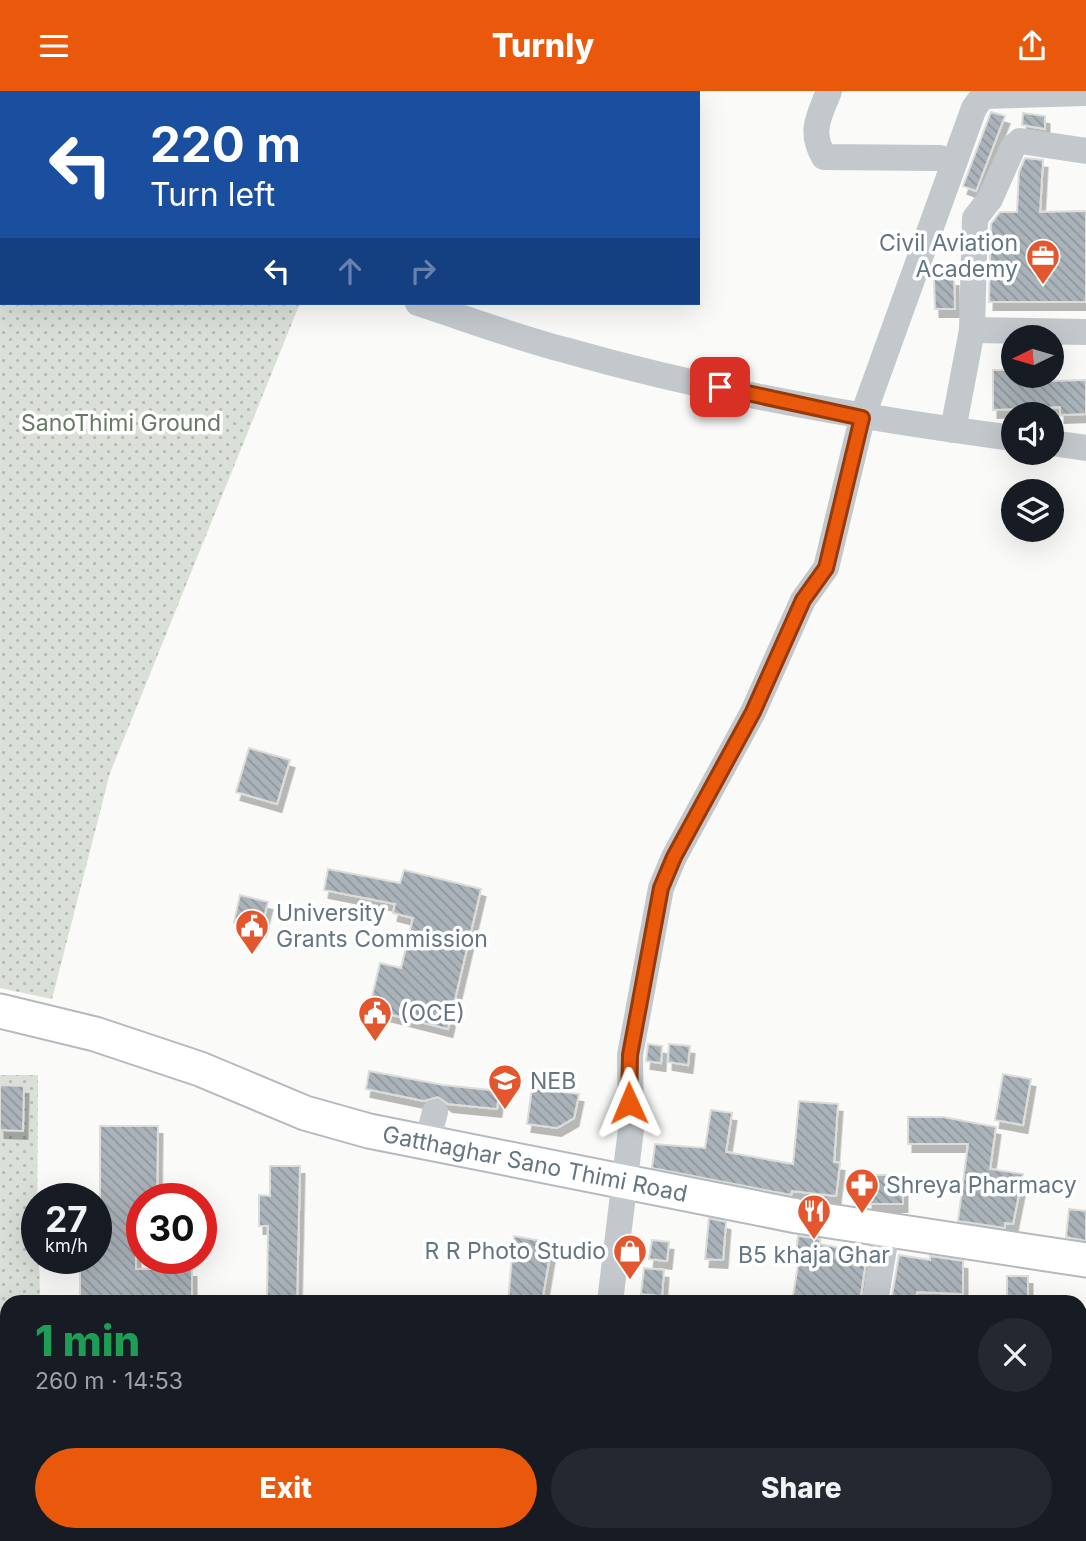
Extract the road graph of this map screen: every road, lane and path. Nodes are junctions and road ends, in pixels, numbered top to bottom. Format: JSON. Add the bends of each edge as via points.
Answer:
{"nodes":[{"id":1,"x":828,"y":91,"type":"edge"},
{"id":2,"x":1086,"y":93,"type":"edge"},
{"id":3,"x":1086,"y":151,"type":"edge"},
{"id":4,"x":954,"y":163,"type":"junction"},
{"id":5,"x":424,"y":305,"type":"edge"},
{"id":6,"x":972,"y":330,"type":"junction"},
{"id":7,"x":1086,"y":332,"type":"edge"},
{"id":8,"x":862,"y":418,"type":"junction"},
{"id":9,"x":953,"y":430,"type":"junction"},
{"id":10,"x":1001,"y":436,"type":"edge"},
{"id":11,"x":1064,"y":445,"type":"edge"},
{"id":12,"x":1086,"y":448,"type":"edge"},
{"id":13,"x":0,"y":1011,"type":"edge"},
{"id":14,"x":622,"y":1182,"type":"junction"},
{"id":15,"x":887,"y":1230,"type":"junction"},
{"id":16,"x":1086,"y":1259,"type":"edge"},
{"id":17,"x":611,"y":1295,"type":"edge"},
{"id":18,"x":876,"y":1295,"type":"edge"}],
"edges":[{"from":1,"to":4,"type":"street","via":[[814,141],[824,157],[940,158]]},
{"from":2,"to":4,"type":"street","via":[[983,96]]},
{"from":3,"to":6,"type":"street","via":[[1029,141],[1013,146],[990,199],[975,218]]},
{"from":4,"to":8,"type":"street"},
{"from":5,"to":8,"type":"street","via":[[564,351]]},
{"from":6,"to":7,"type":"street"},
{"from":6,"to":9,"type":"street"},
{"from":8,"to":9,"type":"street"},
{"from":8,"to":14,"type":"street","via":[[826,568],[803,600],[753,712],[661,888],[630,1055],[631,1129]]},
{"from":9,"to":10,"type":"street"},
{"from":11,"to":12,"type":"street"},
{"from":13,"to":14,"type":"main road","name":"Gatthaghar Sano Thimi Road","via":[[94,1034],[369,1131],[431,1127]]},
{"from":14,"to":15,"type":"main road","name":"Gatthaghar Sano Thimi Road"},
{"from":14,"to":17,"type":"street"},
{"from":15,"to":16,"type":"main road","name":"Gatthaghar Sano Thimi Road"},
{"from":15,"to":18,"type":"street"}]}
